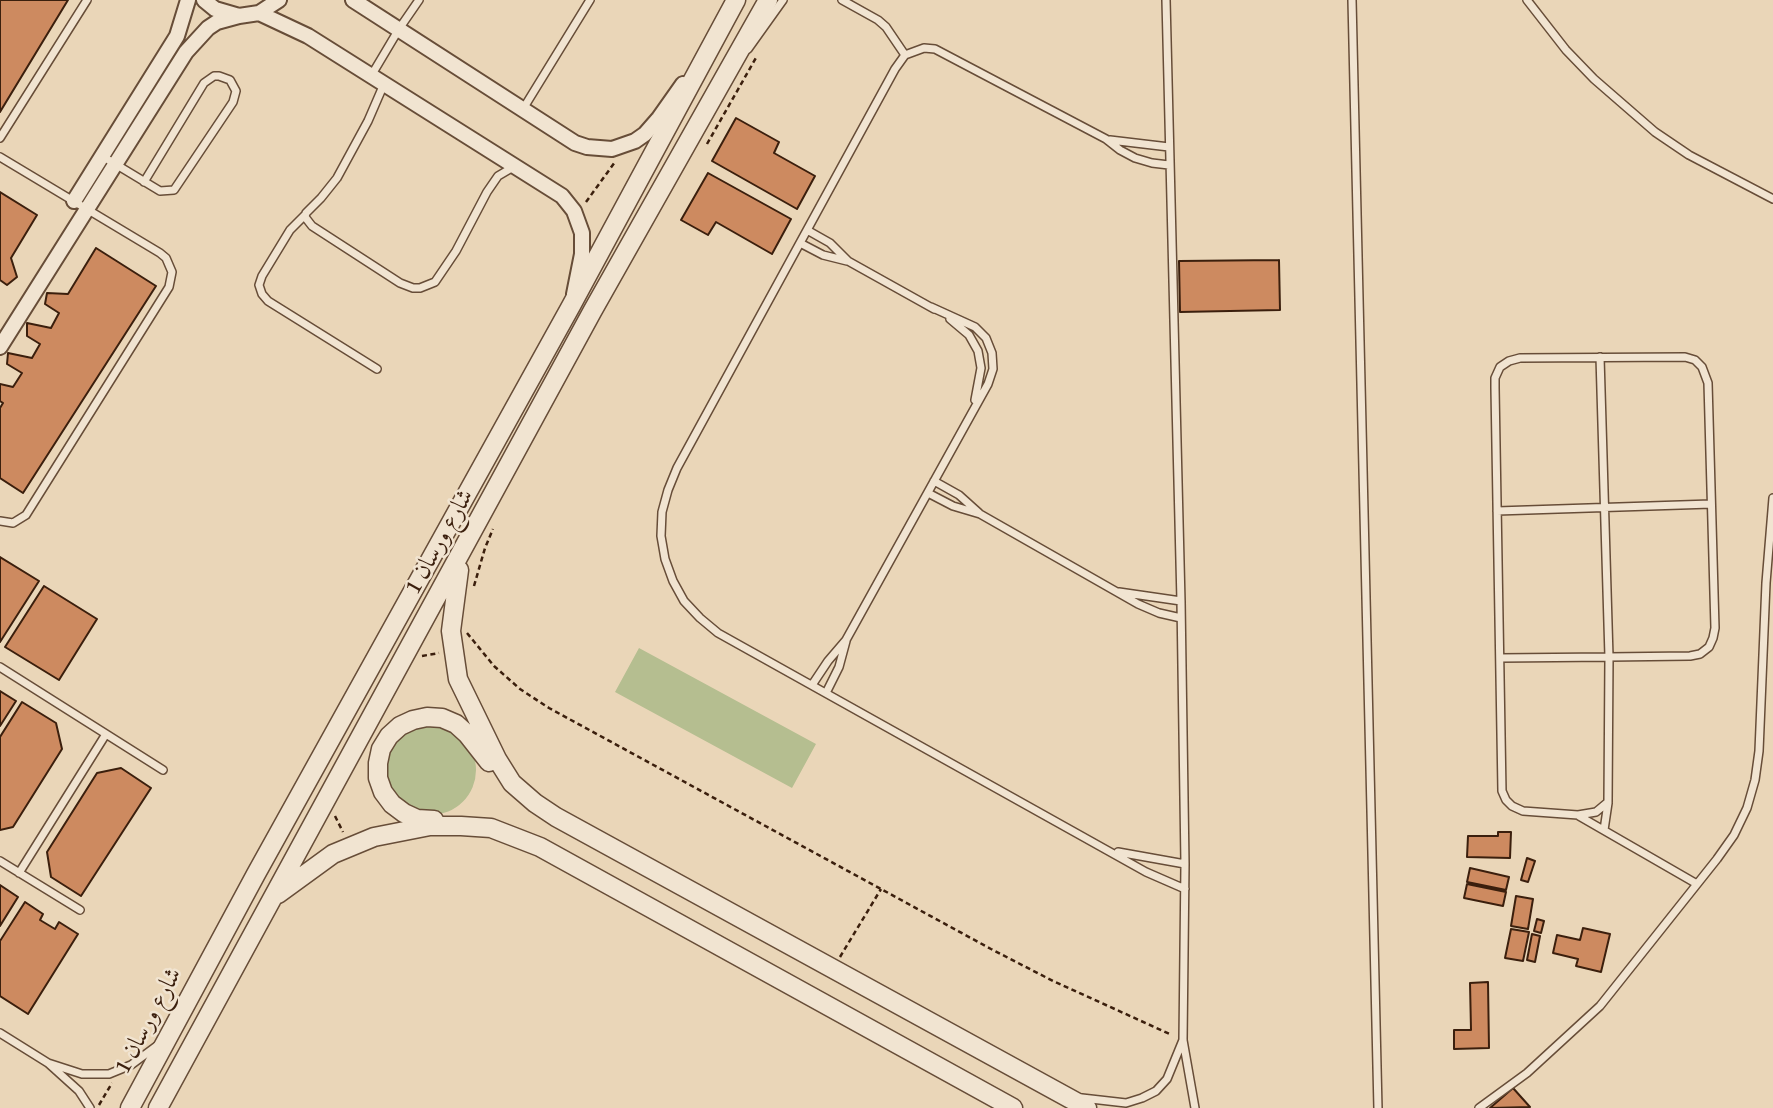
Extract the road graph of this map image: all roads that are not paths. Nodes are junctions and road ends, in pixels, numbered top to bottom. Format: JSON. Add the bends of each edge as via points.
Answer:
{"nodes":[{"id":1,"x":87,"y":0,"type":"edge"},
{"id":2,"x":188,"y":0,"type":"edge"},
{"id":3,"x":204,"y":0,"type":"edge"},
{"id":4,"x":279,"y":0,"type":"edge"},
{"id":5,"x":353,"y":0,"type":"edge"},
{"id":6,"x":419,"y":0,"type":"edge"},
{"id":7,"x":590,"y":0,"type":"edge"},
{"id":8,"x":736,"y":0,"type":"edge"},
{"id":9,"x":768,"y":0,"type":"edge"},
{"id":10,"x":783,"y":0,"type":"edge"},
{"id":11,"x":842,"y":0,"type":"edge"},
{"id":12,"x":1166,"y":0,"type":"edge"},
{"id":13,"x":1352,"y":0,"type":"edge"},
{"id":14,"x":1527,"y":0,"type":"edge"},
{"id":15,"x":258,"y":13,"type":"junction"},
{"id":16,"x":239,"y":16,"type":"junction"},
{"id":17,"x":399,"y":29,"type":"junction"},
{"id":18,"x":707,"y":52,"type":"junction"},
{"id":19,"x":905,"y":55,"type":"junction"},
{"id":20,"x":732,"y":63,"type":"junction"},
{"id":21,"x":378,"y":80,"type":"junction"},
{"id":22,"x":523,"y":110,"type":"junction"},
{"id":23,"x":0,"y":138,"type":"edge"},
{"id":24,"x":1106,"y":139,"type":"junction"},
{"id":25,"x":1169,"y":147,"type":"junction"},
{"id":26,"x":0,"y":157,"type":"edge"},
{"id":27,"x":108,"y":160,"type":"junction"},
{"id":28,"x":517,"y":165,"type":"junction"},
{"id":29,"x":1169,"y":165,"type":"junction"},
{"id":30,"x":145,"y":182,"type":"junction"},
{"id":31,"x":1773,"y":199,"type":"edge"},
{"id":32,"x":80,"y":205,"type":"junction"},
{"id":33,"x":305,"y":215,"type":"junction"},
{"id":34,"x":807,"y":230,"type":"junction"},
{"id":35,"x":800,"y":243,"type":"junction"},
{"id":36,"x":848,"y":261,"type":"junction"},
{"id":37,"x":571,"y":306,"type":"junction"},
{"id":38,"x":931,"y":307,"type":"junction"},
{"id":39,"x":0,"y":347,"type":"edge"},
{"id":40,"x":1600,"y":357,"type":"junction"},
{"id":41,"x":377,"y":369,"type":"dead end"},
{"id":42,"x":972,"y":410,"type":"junction"},
{"id":43,"x":934,"y":481,"type":"junction"},
{"id":44,"x":928,"y":493,"type":"junction"},
{"id":45,"x":1773,"y":498,"type":"edge"},
{"id":46,"x":1711,"y":504,"type":"junction"},
{"id":47,"x":1604,"y":507,"type":"junction"},
{"id":48,"x":1497,"y":511,"type":"junction"},
{"id":49,"x":980,"y":514,"type":"junction"},
{"id":50,"x":0,"y":521,"type":"edge"},
{"id":51,"x":466,"y":546,"type":"junction"},
{"id":52,"x":1118,"y":592,"type":"junction"},
{"id":53,"x":1181,"y":601,"type":"junction"},
{"id":54,"x":1181,"y":618,"type":"junction"},
{"id":55,"x":846,"y":640,"type":"junction"},
{"id":56,"x":1500,"y":657,"type":"junction"},
{"id":57,"x":1609,"y":657,"type":"junction"},
{"id":58,"x":0,"y":667,"type":"edge"},
{"id":59,"x":812,"y":685,"type":"junction"},
{"id":60,"x":826,"y":693,"type":"junction"},
{"id":61,"x":106,"y":734,"type":"junction"},
{"id":62,"x":163,"y":770,"type":"dead end"},
{"id":63,"x":512,"y":783,"type":"junction"},
{"id":64,"x":1608,"y":802,"type":"junction"},
{"id":65,"x":1578,"y":815,"type":"junction"},
{"id":66,"x":491,"y":828,"type":"junction"},
{"id":67,"x":1605,"y":830,"type":"junction"},
{"id":68,"x":1110,"y":850,"type":"junction"},
{"id":69,"x":0,"y":861,"type":"edge"},
{"id":70,"x":1185,"y":864,"type":"junction"},
{"id":71,"x":19,"y":873,"type":"junction"},
{"id":72,"x":1697,"y":884,"type":"junction"},
{"id":73,"x":1185,"y":889,"type":"junction"},
{"id":74,"x":270,"y":901,"type":"junction"},
{"id":75,"x":80,"y":910,"type":"dead end"},
{"id":76,"x":0,"y":1033,"type":"edge"},
{"id":77,"x":170,"y":1037,"type":"junction"},
{"id":78,"x":1183,"y":1040,"type":"junction"},
{"id":79,"x":48,"y":1063,"type":"junction"},
{"id":80,"x":1065,"y":1096,"type":"junction"},
{"id":81,"x":90,"y":1108,"type":"edge"},
{"id":82,"x":130,"y":1108,"type":"edge"},
{"id":83,"x":158,"y":1108,"type":"edge"},
{"id":84,"x":1013,"y":1108,"type":"edge"},
{"id":85,"x":1087,"y":1108,"type":"edge"},
{"id":86,"x":1195,"y":1108,"type":"edge"},
{"id":87,"x":1378,"y":1108,"type":"edge"},
{"id":88,"x":1479,"y":1108,"type":"edge"}],
"edges":[{"from":1,"to":23,"type":"lane"},
{"from":2,"to":27,"type":"street","via":[[177,36]]},
{"from":3,"to":16,"type":"street","via":[[215,9]]},
{"from":4,"to":15,"type":"street"},
{"from":5,"to":17,"type":"street"},
{"from":6,"to":17,"type":"lane"},
{"from":7,"to":22,"type":"lane"},
{"from":8,"to":18,"type":"street","name":"شارع ورسان 1"},
{"from":9,"to":20,"type":"street","name":"شارع ورسان 1"},
{"from":10,"to":20,"type":"lane","via":[[759,37]]},
{"from":11,"to":19,"type":"lane","via":[[878,20]]},
{"from":12,"to":25,"type":"lane"},
{"from":13,"to":87,"type":"lane"},
{"from":14,"to":31,"type":"lane","via":[[1594,79],[1656,132],[1689,156]]},
{"from":15,"to":16,"type":"street"},
{"from":15,"to":21,"type":"street","via":[[307,36]]},
{"from":16,"to":27,"type":"street","via":[[217,22],[199,36]]},
{"from":17,"to":21,"type":"lane"},
{"from":17,"to":22,"type":"street"},
{"from":18,"to":22,"type":"street","via":[[645,134],[624,146],[612,149],[575,143]]},
{"from":18,"to":37,"type":"street","name":"شارع ورسان 1"},
{"from":19,"to":24,"type":"lane","via":[[935,49]]},
{"from":19,"to":34,"type":"lane"},
{"from":20,"to":51,"type":"street","name":"شارع ورسان 1"},
{"from":21,"to":28,"type":"street"},
{"from":21,"to":33,"type":"lane","via":[[368,121],[337,178]]},
{"from":24,"to":25,"type":"lane"},
{"from":24,"to":29,"type":"lane","via":[[1135,158]]},
{"from":25,"to":29,"type":"lane"},
{"from":26,"to":32,"type":"lane"},
{"from":27,"to":30,"type":"lane"},
{"from":27,"to":32,"type":"street"},
{"from":28,"to":33,"type":"lane","via":[[498,176],[456,251],[430,285],[420,288],[400,283],[312,226]]},
{"from":28,"to":37,"type":"street","via":[[562,196],[579,222],[582,254]]},
{"from":29,"to":53,"type":"lane"},
{"from":30,"to":30,"type":"lane","via":[[164,192],[178,187],[233,102],[236,91],[230,80],[214,76],[204,83]]},
{"from":32,"to":39,"type":"street"},
{"from":32,"to":50,"type":"lane","via":[[166,258],[172,280],[26,515],[13,523]]},
{"from":33,"to":41,"type":"lane","via":[[290,230],[262,276],[260,290],[268,300]]},
{"from":34,"to":35,"type":"lane"},
{"from":34,"to":36,"type":"lane","via":[[830,243]]},
{"from":35,"to":36,"type":"lane"},
{"from":35,"to":59,"type":"lane","via":[[677,468],[662,512],[661,536],[673,580],[700,618],[718,633]]},
{"from":36,"to":38,"type":"lane"},
{"from":37,"to":77,"type":"street","name":"شارع ورسان 1"},
{"from":38,"to":42,"type":"lane","via":[[956,322],[978,351],[981,377]]},
{"from":38,"to":42,"type":"lane","via":[[975,327],[992,353],[988,384]]},
{"from":40,"to":46,"type":"lane","via":[[1685,357],[1702,367],[1708,383]]},
{"from":40,"to":47,"type":"lane"},
{"from":40,"to":48,"type":"lane","via":[[1520,358],[1500,368],[1495,377]]},
{"from":42,"to":43,"type":"lane"},
{"from":43,"to":44,"type":"lane"},
{"from":43,"to":49,"type":"lane"},
{"from":44,"to":49,"type":"lane"},
{"from":44,"to":55,"type":"lane"},
{"from":45,"to":72,"type":"lane","via":[[1755,780],[1734,835]]},
{"from":46,"to":47,"type":"lane"},
{"from":46,"to":57,"type":"lane","via":[[1715,628],[1709,647],[1690,656]]},
{"from":47,"to":48,"type":"lane"},
{"from":47,"to":57,"type":"lane"},
{"from":48,"to":56,"type":"lane"},
{"from":49,"to":52,"type":"lane"},
{"from":51,"to":63,"type":"street","via":[[453,609],[458,679]]},
{"from":51,"to":74,"type":"street","name":"شارع ورسان 1"},
{"from":52,"to":53,"type":"lane"},
{"from":52,"to":54,"type":"lane","via":[[1148,609]]},
{"from":53,"to":54,"type":"lane"},
{"from":54,"to":70,"type":"lane"},
{"from":55,"to":59,"type":"lane"},
{"from":55,"to":60,"type":"lane"},
{"from":56,"to":57,"type":"lane"},
{"from":56,"to":65,"type":"lane","via":[[1502,791],[1506,800],[1522,810]]},
{"from":57,"to":64,"type":"lane"},
{"from":58,"to":61,"type":"lane"},
{"from":59,"to":60,"type":"lane"},
{"from":60,"to":68,"type":"lane"},
{"from":61,"to":62,"type":"lane"},
{"from":61,"to":71,"type":"lane"},
{"from":63,"to":66,"type":"street","via":[[467,734],[442,718],[428,717],[400,726],[381,749],[378,778],[383,792],[404,813],[417,819],[476,822]]},
{"from":63,"to":80,"type":"street","via":[[556,817]]},
{"from":64,"to":65,"type":"lane","via":[[1596,812]]},
{"from":64,"to":67,"type":"lane"},
{"from":65,"to":67,"type":"lane"},
{"from":66,"to":74,"type":"street","via":[[430,827],[374,837],[317,863]]},
{"from":66,"to":84,"type":"street","via":[[540,847]]},
{"from":67,"to":72,"type":"lane"},
{"from":68,"to":70,"type":"lane"},
{"from":68,"to":73,"type":"lane"},
{"from":69,"to":71,"type":"lane"},
{"from":70,"to":73,"type":"lane"},
{"from":71,"to":75,"type":"lane"},
{"from":72,"to":88,"type":"lane","via":[[1600,1006],[1527,1073]]},
{"from":73,"to":78,"type":"lane"},
{"from":74,"to":83,"type":"street","name":"شارع ورسان 1"},
{"from":76,"to":79,"type":"lane"},
{"from":77,"to":79,"type":"lane","via":[[131,1065],[109,1074],[82,1074]]},
{"from":77,"to":82,"type":"street","name":"شارع ورسان 1"},
{"from":78,"to":80,"type":"lane","via":[[1167,1079],[1142,1098],[1126,1103]]},
{"from":78,"to":86,"type":"lane"},
{"from":79,"to":81,"type":"lane","via":[[79,1091]]},
{"from":80,"to":85,"type":"street"}]}
